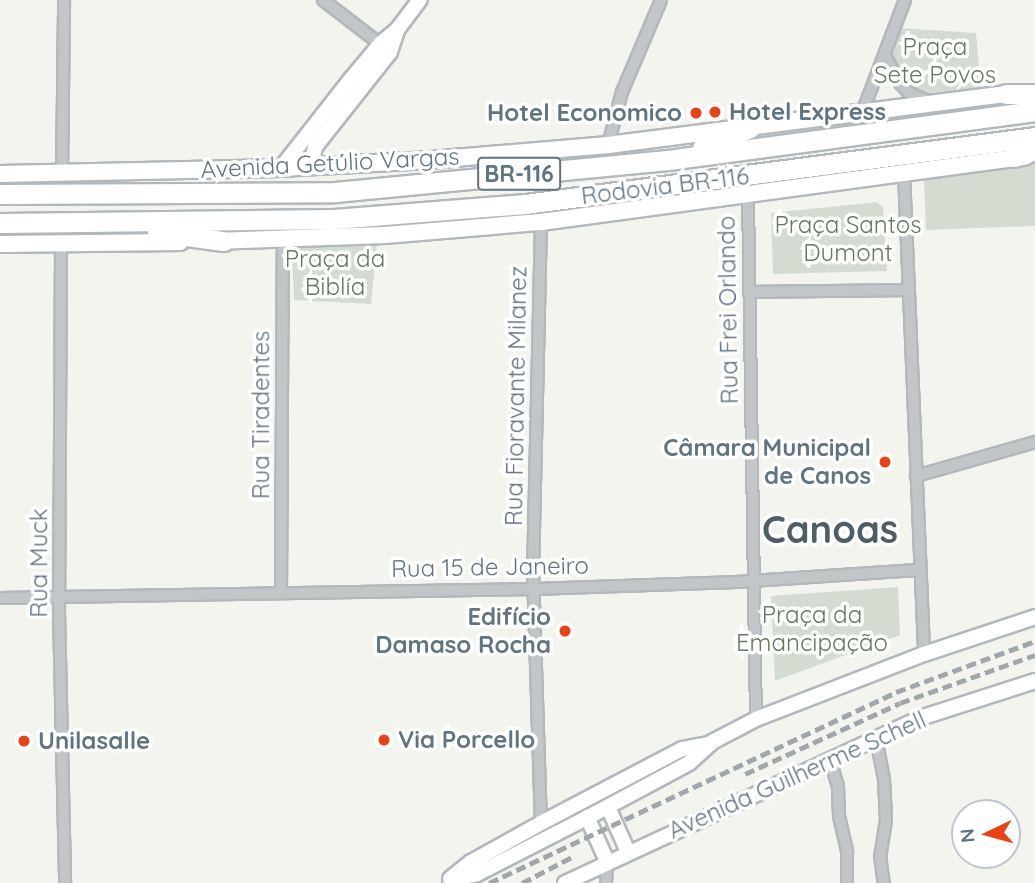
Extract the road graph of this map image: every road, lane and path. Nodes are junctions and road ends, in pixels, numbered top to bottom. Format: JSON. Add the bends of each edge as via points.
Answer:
{"nodes":[{"id":1,"x":64,"y":0,"type":"edge"},
{"id":2,"x":323,"y":0,"type":"edge"},
{"id":3,"x":420,"y":0,"type":"edge"},
{"id":4,"x":661,"y":0,"type":"edge"},
{"id":5,"x":905,"y":0,"type":"edge"},
{"id":6,"x":385,"y":48,"type":"junction"},
{"id":7,"x":884,"y":57,"type":"junction"},
{"id":8,"x":1035,"y":92,"type":"edge"},
{"id":9,"x":1006,"y":94,"type":"joint"},
{"id":10,"x":931,"y":103,"type":"junction"},
{"id":11,"x":1035,"y":111,"type":"edge"},
{"id":12,"x":862,"y":113,"type":"junction"},
{"id":13,"x":750,"y":128,"type":"junction"},
{"id":14,"x":1035,"y":137,"type":"edge"},
{"id":15,"x":608,"y":145,"type":"junction"},
{"id":16,"x":1035,"y":153,"type":"edge"},
{"id":17,"x":1014,"y":157,"type":"joint"},
{"id":18,"x":675,"y":159,"type":"junction"},
{"id":19,"x":318,"y":166,"type":"junction"},
{"id":20,"x":281,"y":168,"type":"junction"},
{"id":21,"x":904,"y":173,"type":"junction"},
{"id":22,"x":0,"y":174,"type":"edge"},
{"id":23,"x":62,"y":174,"type":"junction"},
{"id":24,"x":0,"y":184,"type":"edge"},
{"id":25,"x":335,"y":192,"type":"junction"},
{"id":26,"x":0,"y":194,"type":"edge"},
{"id":27,"x":748,"y":195,"type":"junction"},
{"id":28,"x":541,"y":222,"type":"junction"},
{"id":29,"x":0,"y":223,"type":"edge"},
{"id":30,"x":97,"y":223,"type":"junction"},
{"id":31,"x":283,"y":239,"type":"junction"},
{"id":32,"x":223,"y":241,"type":"junction"},
{"id":33,"x":0,"y":244,"type":"edge"},
{"id":34,"x":61,"y":244,"type":"junction"},
{"id":35,"x":908,"y":290,"type":"junction"},
{"id":36,"x":749,"y":292,"type":"junction"},
{"id":37,"x":1035,"y":442,"type":"edge"},
{"id":38,"x":916,"y":476,"type":"junction"},
{"id":39,"x":920,"y":570,"type":"junction"},
{"id":40,"x":752,"y":580,"type":"junction"},
{"id":41,"x":534,"y":589,"type":"junction"},
{"id":42,"x":281,"y":592,"type":"junction"},
{"id":43,"x":60,"y":596,"type":"junction"},
{"id":44,"x":0,"y":597,"type":"edge"},
{"id":45,"x":1035,"y":617,"type":"edge"},
{"id":46,"x":924,"y":654,"type":"junction"},
{"id":47,"x":1035,"y":681,"type":"edge"},
{"id":48,"x":756,"y":719,"type":"junction"},
{"id":49,"x":876,"y":738,"type":"junction"},
{"id":50,"x":712,"y":743,"type":"junction"},
{"id":51,"x":830,"y":759,"type":"junction"},
{"id":52,"x":608,"y":807,"type":"junction"},
{"id":53,"x":587,"y":817,"type":"junction"},
{"id":54,"x":541,"y":823,"type":"junction"},
{"id":55,"x":628,"y":852,"type":"junction"},
{"id":56,"x":607,"y":861,"type":"junction"},
{"id":57,"x":446,"y":881,"type":"edge"},
{"id":58,"x":65,"y":883,"type":"edge"},
{"id":59,"x":565,"y":883,"type":"edge"},
{"id":60,"x":606,"y":883,"type":"edge"},
{"id":61,"x":847,"y":883,"type":"edge"},
{"id":62,"x":884,"y":883,"type":"edge"}],
"edges":[{"from":1,"to":23,"type":"street"},
{"from":2,"to":6,"type":"street"},
{"from":3,"to":6,"type":"main road"},
{"from":4,"to":15,"type":"street","via":[[622,92]]},
{"from":5,"to":7,"type":"street"},
{"from":6,"to":19,"type":"main road","via":[[315,147],[313,157]]},
{"from":6,"to":20,"type":"main road"},
{"from":7,"to":10,"type":"street","via":[[908,92]]},
{"from":7,"to":12,"type":"street"},
{"from":8,"to":9,"type":"highway"},
{"from":9,"to":10,"type":"main road","name":"Avenida Getúlio Vargas"},
{"from":10,"to":12,"type":"main road","name":"Avenida Getúlio Vargas"},
{"from":11,"to":18,"type":"highway","name":"Rodovia BR-116","number":"BR-116"},
{"from":12,"to":13,"type":"main road","name":"Avenida Getúlio Vargas"},
{"from":13,"to":15,"type":"main road","name":"Avenida Getúlio Vargas"},
{"from":13,"to":18,"type":"highway"},
{"from":14,"to":30,"type":"highway","name":"Rodovia BR-116","number":"BR-116","via":[[524,204],[334,219]]},
{"from":15,"to":19,"type":"main road","name":"Avenida Getúlio Vargas"},
{"from":16,"to":17,"type":"highway"},
{"from":17,"to":21,"type":"main road"},
{"from":18,"to":25,"type":"highway","name":"Rodovia BR-116","number":"BR-116"},
{"from":19,"to":20,"type":"main road","name":"Avenida Getúlio Vargas"},
{"from":20,"to":23,"type":"main road","name":"Avenida Getúlio Vargas"},
{"from":21,"to":27,"type":"main road"},
{"from":21,"to":35,"type":"street"},
{"from":22,"to":23,"type":"main road","name":"Avenida Getúlio Vargas"},
{"from":24,"to":25,"type":"highway","number":"BR-116","via":[[316,181]]},
{"from":25,"to":26,"type":"highway","name":"Rodovia BR-116","number":"BR-116"},
{"from":27,"to":28,"type":"main road"},
{"from":27,"to":36,"type":"street","name":"Rua Frei Orlando"},
{"from":28,"to":31,"type":"main road"},
{"from":28,"to":41,"type":"street","name":"Rua Fioravante Milanez"},
{"from":29,"to":30,"type":"highway","name":"Rodovia BR-116","number":"BR-116"},
{"from":30,"to":32,"type":"highway","number":"BR-116"},
{"from":31,"to":32,"type":"main road"},
{"from":31,"to":42,"type":"street","name":"Rua Tiradentes"},
{"from":32,"to":34,"type":"main road"},
{"from":33,"to":34,"type":"main road"},
{"from":34,"to":43,"type":"street","name":"Rua Muck"},
{"from":35,"to":36,"type":"street"},
{"from":35,"to":38,"type":"street"},
{"from":36,"to":40,"type":"street","name":"Rua Frei Orlando"},
{"from":37,"to":38,"type":"street"},
{"from":38,"to":39,"type":"street"},
{"from":39,"to":40,"type":"street","name":"Rua 15 de Janeiro"},
{"from":39,"to":46,"type":"street"},
{"from":40,"to":41,"type":"street","name":"Rua 15 de Janeiro"},
{"from":40,"to":48,"type":"street","name":"Rua Frei Orlando"},
{"from":41,"to":42,"type":"street","name":"Rua 15 de Janeiro"},
{"from":41,"to":54,"type":"street","name":"Rua Fioravante Milanez"},
{"from":42,"to":43,"type":"street","name":"Rua 15 de Janeiro"},
{"from":43,"to":44,"type":"street","name":"Rua 15 de Janeiro"},
{"from":43,"to":58,"type":"street","name":"Rua Muck"},
{"from":45,"to":46,"type":"main road"},
{"from":46,"to":48,"type":"main road"},
{"from":47,"to":49,"type":"main road","name":"Avenida Guilherme Schell"},
{"from":48,"to":50,"type":"main road"},
{"from":49,"to":51,"type":"main road","name":"Avenida Guilherme Schell"},
{"from":49,"to":62,"type":"street","via":[[886,820],[880,856]]},
{"from":50,"to":52,"type":"main road","via":[[688,763]]},
{"from":50,"to":54,"type":"main road","via":[[682,749]]},
{"from":51,"to":55,"type":"main road","name":"Avenida Guilherme Schell"},
{"from":51,"to":61,"type":"street","via":[[848,852]]},
{"from":52,"to":53,"type":"main road"},
{"from":52,"to":55,"type":"main road"},
{"from":53,"to":56,"type":"main road"},
{"from":53,"to":57,"type":"main road","via":[[477,874]]},
{"from":54,"to":57,"type":"main road"},
{"from":55,"to":56,"type":"main road","name":"Avenida Guilherme Schell"},
{"from":56,"to":59,"type":"main road","name":"Avenida Guilherme Schell"},
{"from":56,"to":60,"type":"street"}]}
